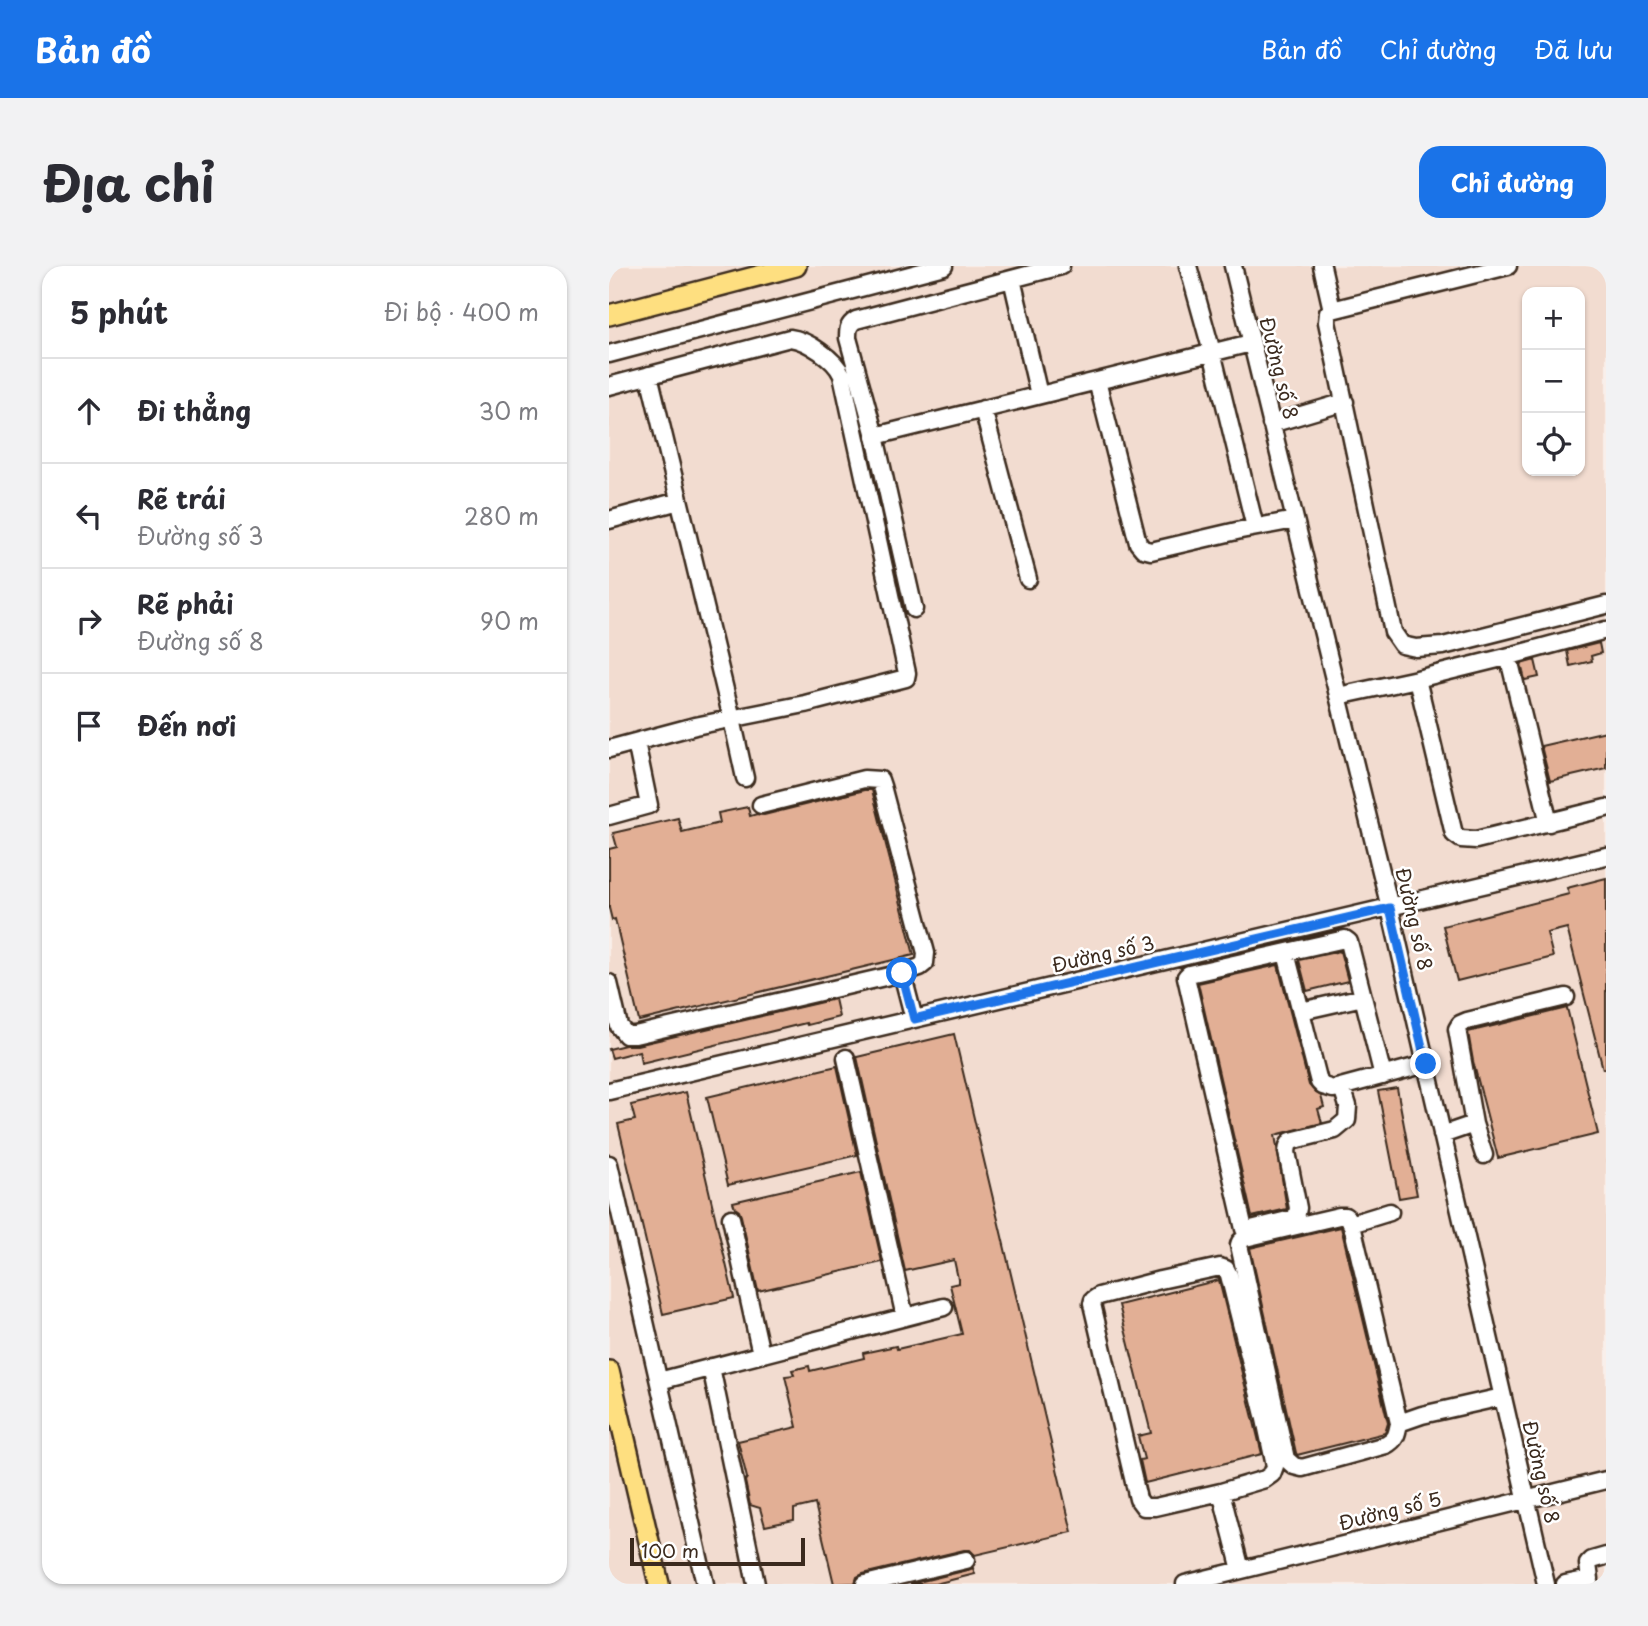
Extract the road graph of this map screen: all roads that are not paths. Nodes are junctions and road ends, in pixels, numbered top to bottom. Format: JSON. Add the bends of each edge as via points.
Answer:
{"nodes":[{"id":1,"x":796,"y":266,"type":"edge"},
{"id":2,"x":944,"y":266,"type":"edge"},
{"id":3,"x":1061,"y":266,"type":"edge"},
{"id":4,"x":1188,"y":266,"type":"edge"},
{"id":5,"x":1233,"y":266,"type":"edge"},
{"id":6,"x":1322,"y":266,"type":"edge"},
{"id":7,"x":1508,"y":266,"type":"edge"},
{"id":8,"x":1012,"y":279,"type":"junction"},
{"id":9,"x":1332,"y":310,"type":"junction"},
{"id":10,"x":609,"y":314,"type":"edge"},
{"id":11,"x":1251,"y":343,"type":"junction"},
{"id":12,"x":1212,"y":352,"type":"junction"},
{"id":13,"x":609,"y":354,"type":"edge"},
{"id":14,"x":649,"y":375,"type":"junction"},
{"id":15,"x":1097,"y":381,"type":"junction"},
{"id":16,"x":609,"y":386,"type":"edge"},
{"id":17,"x":1039,"y":395,"type":"junction"},
{"id":18,"x":1345,"y":402,"type":"junction"},
{"id":19,"x":983,"y":409,"type":"junction"},
{"id":20,"x":1272,"y":424,"type":"junction"},
{"id":21,"x":875,"y":436,"type":"junction"},
{"id":22,"x":679,"y":502,"type":"junction"},
{"id":23,"x":609,"y":520,"type":"edge"},
{"id":24,"x":1295,"y":520,"type":"junction"},
{"id":25,"x":1255,"y":527,"type":"junction"},
{"id":26,"x":1028,"y":579,"type":"dead end"},
{"id":27,"x":1606,"y":605,"type":"edge"},
{"id":28,"x":914,"y":609,"type":"dead end"},
{"id":29,"x":1606,"y":630,"type":"edge"},
{"id":30,"x":1506,"y":657,"type":"junction"},
{"id":31,"x":1417,"y":679,"type":"junction"},
{"id":32,"x":1338,"y":696,"type":"junction"},
{"id":33,"x":732,"y":719,"type":"junction"},
{"id":34,"x":636,"y":742,"type":"junction"},
{"id":35,"x":609,"y":749,"type":"edge"},
{"id":36,"x":745,"y":778,"type":"dead end"},
{"id":37,"x":761,"y":806,"type":"dead end"},
{"id":38,"x":1605,"y":814,"type":"edge"},
{"id":39,"x":609,"y":816,"type":"edge"},
{"id":40,"x":1549,"y":823,"type":"junction"},
{"id":41,"x":1606,"y":856,"type":"edge"},
{"id":42,"x":1390,"y":908,"type":"junction"},
{"id":43,"x":1286,"y":953,"type":"junction"},
{"id":44,"x":902,"y":973,"type":"junction"},
{"id":45,"x":609,"y":983,"type":"edge"},
{"id":46,"x":1363,"y":997,"type":"junction"},
{"id":47,"x":1566,"y":997,"type":"dead end"},
{"id":48,"x":1301,"y":1011,"type":"junction"},
{"id":49,"x":914,"y":1019,"type":"junction"},
{"id":50,"x":614,"y":1023,"type":"edge"},
{"id":51,"x":846,"y":1058,"type":"dead end"},
{"id":52,"x":1426,"y":1064,"type":"junction"},
{"id":53,"x":1383,"y":1076,"type":"junction"},
{"id":54,"x":1342,"y":1087,"type":"junction"},
{"id":55,"x":609,"y":1091,"type":"edge"},
{"id":56,"x":1474,"y":1124,"type":"junction"},
{"id":57,"x":1442,"y":1135,"type":"junction"},
{"id":58,"x":1484,"y":1155,"type":"dead end"},
{"id":59,"x":609,"y":1164,"type":"edge"},
{"id":60,"x":1390,"y":1212,"type":"dead end"},
{"id":61,"x":731,"y":1218,"type":"dead end"},
{"id":62,"x":1351,"y":1224,"type":"junction"},
{"id":63,"x":944,"y":1307,"type":"dead end"},
{"id":64,"x":905,"y":1317,"type":"junction"},
{"id":65,"x":761,"y":1354,"type":"junction"},
{"id":66,"x":711,"y":1367,"type":"junction"},
{"id":67,"x":609,"y":1371,"type":"edge"},
{"id":68,"x":659,"y":1381,"type":"junction"},
{"id":69,"x":1502,"y":1397,"type":"junction"},
{"id":70,"x":1399,"y":1423,"type":"junction"},
{"id":71,"x":1606,"y":1480,"type":"edge"},
{"id":72,"x":1221,"y":1492,"type":"junction"},
{"id":73,"x":1526,"y":1500,"type":"junction"},
{"id":74,"x":1606,"y":1556,"type":"edge"},
{"id":75,"x":966,"y":1560,"type":"dead end"},
{"id":76,"x":1241,"y":1570,"type":"junction"},
{"id":77,"x":1590,"y":1581,"type":"edge"},
{"id":78,"x":659,"y":1584,"type":"edge"},
{"id":79,"x":705,"y":1584,"type":"edge"},
{"id":80,"x":756,"y":1584,"type":"edge"},
{"id":81,"x":865,"y":1584,"type":"edge"},
{"id":82,"x":1185,"y":1584,"type":"edge"},
{"id":83,"x":1546,"y":1584,"type":"edge"},
{"id":84,"x":1565,"y":1584,"type":"edge"}],
"edges":[{"from":1,"to":10,"type":"main road"},
{"from":2,"to":13,"type":"street"},
{"from":3,"to":8,"type":"street"},
{"from":4,"to":12,"type":"street"},
{"from":5,"to":11,"type":"street","name":"Đường số 8"},
{"from":6,"to":9,"type":"street"},
{"from":7,"to":9,"type":"street"},
{"from":8,"to":17,"type":"street"},
{"from":8,"to":21,"type":"street","via":[[850,324],[848,338]]},
{"from":9,"to":18,"type":"street","via":[[1327,322]]},
{"from":11,"to":12,"type":"street"},
{"from":11,"to":20,"type":"street","name":"Đường số 8"},
{"from":12,"to":15,"type":"street"},
{"from":12,"to":25,"type":"street"},
{"from":14,"to":16,"type":"street"},
{"from":14,"to":22,"type":"street"},
{"from":14,"to":33,"type":"street","via":[[790,338],[804,341],[842,375],[906,678]]},
{"from":15,"to":17,"type":"street"},
{"from":15,"to":25,"type":"street","via":[[1143,549],[1151,551]]},
{"from":17,"to":19,"type":"street"},
{"from":18,"to":20,"type":"street"},
{"from":18,"to":27,"type":"street","via":[[1393,632],[1402,645],[1416,649],[1443,646]]},
{"from":19,"to":21,"type":"street"},
{"from":19,"to":26,"type":"street"},
{"from":20,"to":24,"type":"street","name":"Đường số 8"},
{"from":21,"to":28,"type":"street"},
{"from":22,"to":23,"type":"street"},
{"from":22,"to":33,"type":"street"},
{"from":24,"to":25,"type":"street"},
{"from":24,"to":32,"type":"street","name":"Đường số 8"},
{"from":29,"to":30,"type":"street"},
{"from":30,"to":31,"type":"street"},
{"from":30,"to":40,"type":"street"},
{"from":31,"to":32,"type":"street"},
{"from":31,"to":40,"type":"street","via":[[1454,834],[1476,840]]},
{"from":32,"to":42,"type":"street","name":"Đường số 8"},
{"from":33,"to":34,"type":"street"},
{"from":33,"to":36,"type":"street"},
{"from":34,"to":35,"type":"street"},
{"from":34,"to":39,"type":"street","via":[[649,805]]},
{"from":37,"to":44,"type":"street","via":[[864,779],[880,780],[926,953],[921,967]]},
{"from":38,"to":40,"type":"street"},
{"from":41,"to":42,"type":"street","name":"Đường số 3"},
{"from":42,"to":49,"type":"street","name":"Đường số 3"},
{"from":42,"to":52,"type":"street","name":"Đường số 8"},
{"from":43,"to":46,"type":"street","via":[[1345,939]]},
{"from":43,"to":48,"type":"street"},
{"from":43,"to":54,"type":"street","via":[[1185,977],[1244,1229],[1296,1218],[1299,1208],[1288,1146],[1291,1141],[1335,1130],[1347,1120]]},
{"from":44,"to":49,"type":"street"},
{"from":44,"to":50,"type":"street","via":[[635,1035],[626,1035]]},
{"from":45,"to":50,"type":"street"},
{"from":46,"to":48,"type":"street"},
{"from":46,"to":53,"type":"street"},
{"from":47,"to":56,"type":"street","via":[[1460,1024],[1457,1029]]},
{"from":48,"to":54,"type":"street","via":[[1319,1082],[1333,1089]]},
{"from":49,"to":55,"type":"street","name":"Đường số 3"},
{"from":51,"to":64,"type":"street"},
{"from":52,"to":53,"type":"street"},
{"from":52,"to":57,"type":"street","name":"Đường số 8"},
{"from":53,"to":54,"type":"street"},
{"from":56,"to":57,"type":"street"},
{"from":56,"to":58,"type":"street"},
{"from":57,"to":69,"type":"street","name":"Đường số 8"},
{"from":59,"to":68,"type":"street"},
{"from":60,"to":62,"type":"street"},
{"from":61,"to":65,"type":"street"},
{"from":62,"to":70,"type":"street"},
{"from":62,"to":70,"type":"street","via":[[1339,1216],[1245,1238],[1239,1245],[1286,1459],[1302,1468],[1386,1446],[1397,1435]]},
{"from":63,"to":64,"type":"street"},
{"from":64,"to":65,"type":"street"},
{"from":65,"to":66,"type":"street"},
{"from":66,"to":68,"type":"street"},
{"from":66,"to":80,"type":"street"},
{"from":67,"to":78,"type":"main road"},
{"from":68,"to":79,"type":"street"},
{"from":69,"to":70,"type":"street"},
{"from":69,"to":73,"type":"street","name":"Đường số 8"},
{"from":71,"to":73,"type":"street","name":"Đường số 5"},
{"from":72,"to":72,"type":"street","via":[[1265,1479],[1275,1465],[1226,1269],[1099,1296],[1092,1304],[1138,1499],[1144,1507],[1155,1507]]},
{"from":72,"to":76,"type":"street"},
{"from":73,"to":76,"type":"street","name":"Đường số 5"},
{"from":73,"to":83,"type":"street","name":"Đường số 8"},
{"from":74,"to":77,"type":"street","via":[[1588,1564]]},
{"from":75,"to":81,"type":"street"},
{"from":76,"to":82,"type":"street","name":"Đường số 5"},
{"from":77,"to":84,"type":"street"}]}
